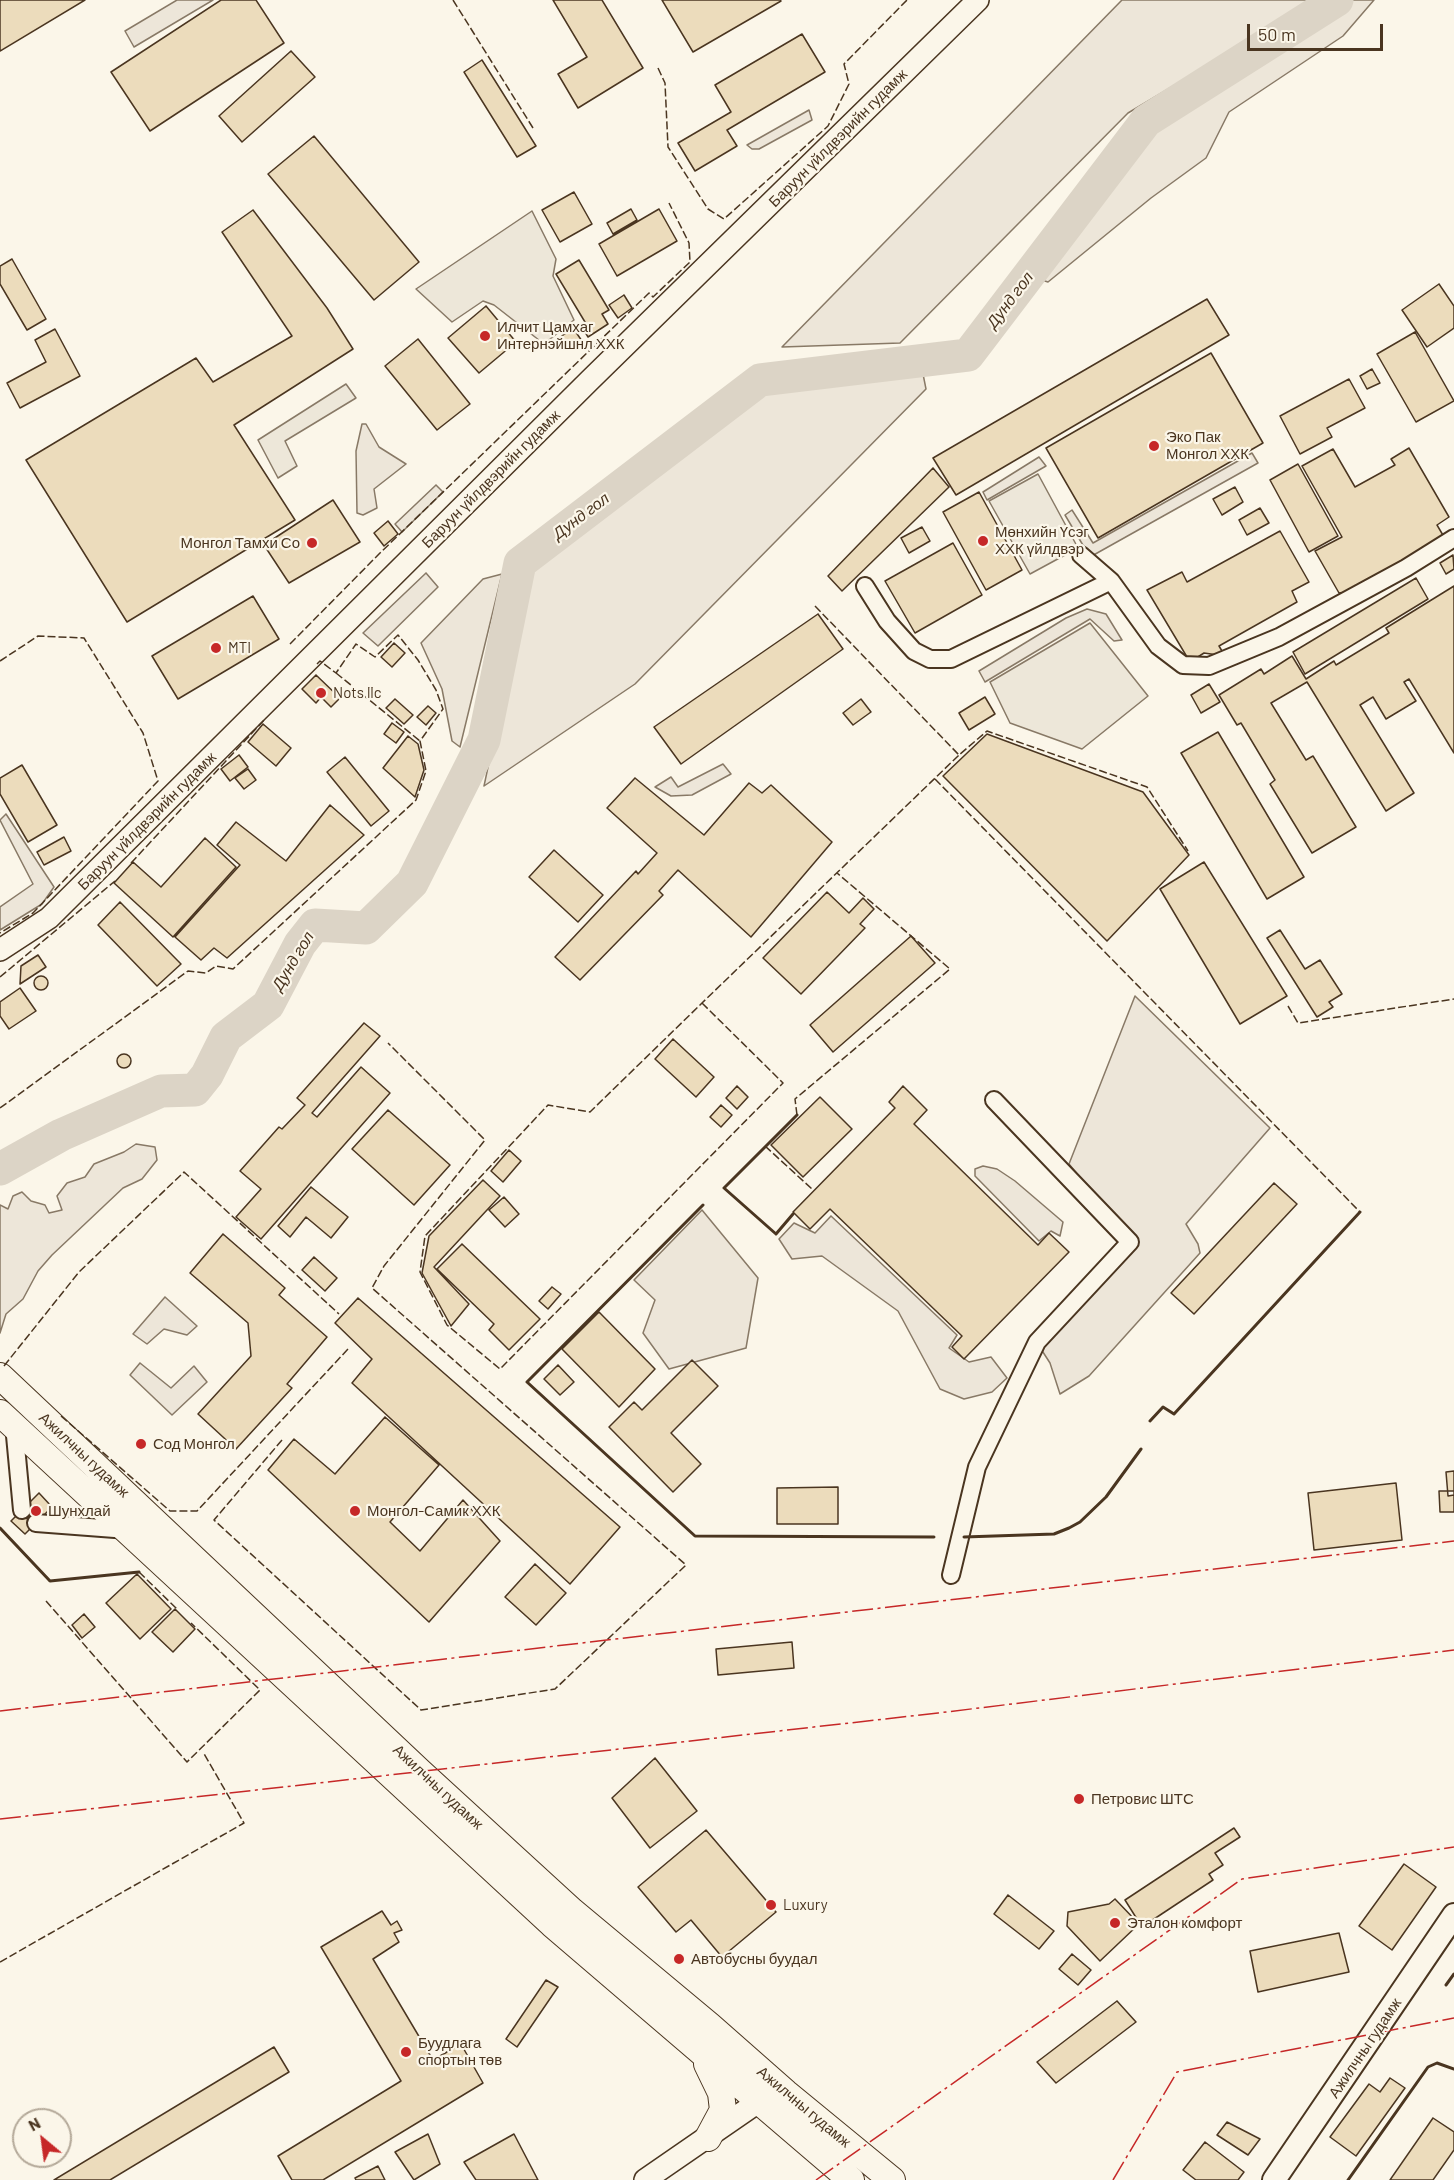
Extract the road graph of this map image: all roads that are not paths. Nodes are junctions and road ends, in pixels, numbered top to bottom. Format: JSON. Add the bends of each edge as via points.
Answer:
{"nodes":[{"id":1,"x":978,"y":0,"type":"edge"},
{"id":2,"x":1454,"y":538,"type":"edge"},
{"id":3,"x":1081,"y":555,"type":"dead end"},
{"id":4,"x":1112,"y":581,"type":"junction"},
{"id":5,"x":865,"y":586,"type":"dead end"},
{"id":6,"x":0,"y":950,"type":"edge"},
{"id":7,"x":994,"y":1100,"type":"dead end"},
{"id":8,"x":0,"y":1376,"type":"edge"},
{"id":9,"x":7,"y":1418,"type":"edge"},
{"id":10,"x":22,"y":1510,"type":"dead end"},
{"id":11,"x":36,"y":1523,"type":"dead end"},
{"id":12,"x":129,"y":1530,"type":"junction"},
{"id":13,"x":951,"y":1575,"type":"dead end"},
{"id":14,"x":1454,"y":1915,"type":"edge"},
{"id":15,"x":694,"y":2047,"type":"junction"},
{"id":16,"x":758,"y":2102,"type":"junction"},
{"id":17,"x":708,"y":2138,"type":"junction"},
{"id":18,"x":645,"y":2180,"type":"edge"},
{"id":19,"x":851,"y":2180,"type":"edge"},
{"id":20,"x":892,"y":2180,"type":"edge"},
{"id":21,"x":1274,"y":2180,"type":"edge"}],
"edges":[{"from":1,"to":6,"type":"street","name":"Баруун үйлдвэрийн гудамж","via":[[50,918]]},
{"from":2,"to":4,"type":"street","via":[[1279,637],[1209,666],[1183,665],[1158,646]]},
{"from":3,"to":4,"type":"street"},
{"from":4,"to":5,"type":"street","via":[[951,659],[930,659],[914,651],[887,621]]},
{"from":7,"to":13,"type":"street","via":[[1130,1242],[1037,1342],[977,1467]]},
{"from":8,"to":20,"type":"main road","name":"Ажилчны гудамж","via":[[572,1911]]},
{"from":9,"to":10,"type":"street"},
{"from":9,"to":12,"type":"main road","name":"Ажилчны гудамж"},
{"from":11,"to":12,"type":"street"},
{"from":12,"to":15,"type":"main road","name":"Ажилчны гудамж","via":[[393,1779]]},
{"from":14,"to":21,"type":"main road","name":"Ажилчны гудамж"},
{"from":15,"to":16,"type":"main road","name":"Ажилчны гудамж"},
{"from":15,"to":17,"type":"main road","via":[[714,2074],[721,2093],[723,2110]]},
{"from":16,"to":17,"type":"street"},
{"from":16,"to":19,"type":"main road","name":"Ажилчны гудамж"},
{"from":17,"to":18,"type":"street"}]}
